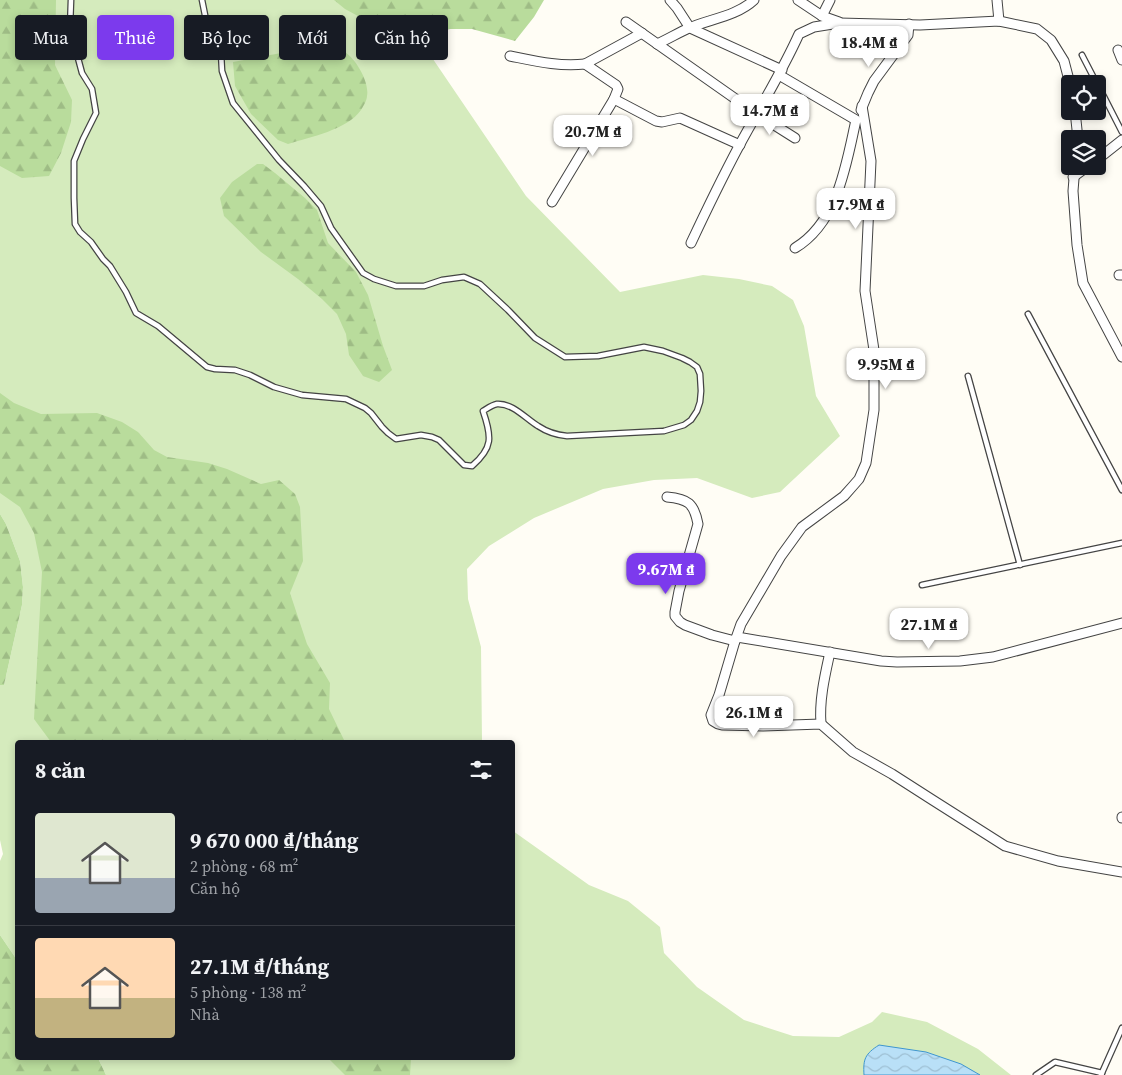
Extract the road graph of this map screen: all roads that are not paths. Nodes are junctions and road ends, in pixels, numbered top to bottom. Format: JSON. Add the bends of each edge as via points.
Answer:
{"nodes":[{"id":1,"x":71,"y":0,"type":"edge"},
{"id":2,"x":202,"y":0,"type":"edge"},
{"id":3,"x":670,"y":0,"type":"edge"},
{"id":4,"x":754,"y":0,"type":"edge"},
{"id":5,"x":798,"y":0,"type":"edge"},
{"id":6,"x":830,"y":0,"type":"edge"},
{"id":7,"x":997,"y":0,"type":"edge"},
{"id":8,"x":822,"y":16,"type":"junction"},
{"id":9,"x":999,"y":21,"type":"junction"},
{"id":10,"x":626,"y":22,"type":"dead end"},
{"id":11,"x":839,"y":22,"type":"junction"},
{"id":12,"x":909,"y":24,"type":"junction"},
{"id":13,"x":690,"y":28,"type":"junction"},
{"id":14,"x":642,"y":33,"type":"junction"},
{"id":15,"x":657,"y":44,"type":"junction"},
{"id":16,"x":1118,"y":50,"type":"dead end"},
{"id":17,"x":1082,"y":55,"type":"dead end"},
{"id":18,"x":510,"y":56,"type":"dead end"},
{"id":19,"x":1122,"y":60,"type":"edge"},
{"id":20,"x":589,"y":67,"type":"junction"},
{"id":21,"x":780,"y":72,"type":"junction"},
{"id":22,"x":1068,"y":75,"type":"edge"},
{"id":23,"x":1092,"y":75,"type":"edge"},
{"id":24,"x":614,"y":99,"type":"junction"},
{"id":25,"x":1106,"y":101,"type":"edge"},
{"id":26,"x":862,"y":106,"type":"junction"},
{"id":27,"x":757,"y":114,"type":"junction"},
{"id":28,"x":856,"y":120,"type":"junction"},
{"id":29,"x":1122,"y":132,"type":"edge"},
{"id":30,"x":795,"y":138,"type":"dead end"},
{"id":31,"x":1122,"y":140,"type":"edge"},
{"id":32,"x":740,"y":145,"type":"junction"},
{"id":33,"x":1106,"y":153,"type":"edge"},
{"id":34,"x":1076,"y":175,"type":"edge"},
{"id":35,"x":1073,"y":177,"type":"joint"},
{"id":36,"x":552,"y":202,"type":"dead end"},
{"id":37,"x":691,"y":243,"type":"dead end"},
{"id":38,"x":795,"y":248,"type":"dead end"},
{"id":39,"x":1028,"y":314,"type":"dead end"},
{"id":40,"x":1122,"y":357,"type":"edge"},
{"id":41,"x":968,"y":376,"type":"dead end"},
{"id":42,"x":1122,"y":490,"type":"edge"},
{"id":43,"x":667,"y":497,"type":"dead end"},
{"id":44,"x":1122,"y":543,"type":"edge"},
{"id":45,"x":1020,"y":564,"type":"junction"},
{"id":46,"x":922,"y":585,"type":"dead end"},
{"id":47,"x":1122,"y":623,"type":"edge"},
{"id":48,"x":736,"y":639,"type":"junction"},
{"id":49,"x":830,"y":652,"type":"junction"},
{"id":50,"x":821,"y":724,"type":"junction"},
{"id":51,"x":1122,"y":872,"type":"edge"},
{"id":52,"x":1122,"y":1028,"type":"edge"},
{"id":53,"x":1101,"y":1074,"type":"edge"},
{"id":54,"x":1036,"y":1075,"type":"edge"}],
"edges":[{"from":1,"to":2,"type":"lane","via":[[70,28],[82,74],[92,89],[96,112],[74,161],[75,224],[110,266],[136,312],[207,366],[235,370],[302,395],[346,399],[365,408],[396,439],[421,435],[432,437],[464,465],[472,466],[489,445],[484,411],[498,404],[516,410],[556,435],[567,436],[664,431],[684,426],[691,420],[700,402],[700,374],[697,367],[682,358],[644,347],[598,356],[565,357],[535,338],[480,284],[464,277],[424,286],[396,286],[363,273],[331,228],[321,206],[233,103],[222,71],[221,53],[206,20]]},
{"from":3,"to":13,"type":"street"},
{"from":4,"to":13,"type":"street","via":[[737,11]]},
{"from":5,"to":8,"type":"street"},
{"from":6,"to":8,"type":"street"},
{"from":7,"to":9,"type":"street"},
{"from":8,"to":11,"type":"street"},
{"from":9,"to":12,"type":"street"},
{"from":9,"to":22,"type":"street","via":[[1038,29],[1051,40],[1064,61]]},
{"from":10,"to":14,"type":"street"},
{"from":11,"to":12,"type":"street"},
{"from":11,"to":21,"type":"street","via":[[799,34]]},
{"from":12,"to":26,"type":"street","via":[[906,38],[874,81]]},
{"from":13,"to":15,"type":"street"},
{"from":13,"to":21,"type":"street"},
{"from":14,"to":15,"type":"street"},
{"from":14,"to":20,"type":"street"},
{"from":15,"to":27,"type":"street"},
{"from":16,"to":19,"type":"street"},
{"from":17,"to":23,"type":"lane"},
{"from":18,"to":20,"type":"street"},
{"from":20,"to":24,"type":"street","via":[[616,85]]},
{"from":21,"to":27,"type":"street"},
{"from":21,"to":28,"type":"street"},
{"from":24,"to":32,"type":"street","via":[[656,121],[682,119]]},
{"from":24,"to":36,"type":"street"},
{"from":25,"to":29,"type":"lane"},
{"from":26,"to":28,"type":"street"},
{"from":26,"to":48,"type":"street","via":[[871,161],[864,291],[874,350],[874,410],[866,463],[859,479],[844,496],[802,527],[741,624]]},
{"from":27,"to":30,"type":"street"},
{"from":27,"to":32,"type":"street"},
{"from":28,"to":38,"type":"street","via":[[841,184],[832,206],[807,241]]},
{"from":31,"to":33,"type":"street"},
{"from":32,"to":37,"type":"street"},
{"from":34,"to":35,"type":"street"},
{"from":35,"to":40,"type":"street","via":[[1083,283]]},
{"from":39,"to":42,"type":"lane"},
{"from":41,"to":45,"type":"lane"},
{"from":43,"to":48,"type":"street","via":[[680,498],[693,506],[698,524],[675,616],[685,625]]},
{"from":44,"to":45,"type":"lane"},
{"from":45,"to":46,"type":"lane"},
{"from":47,"to":49,"type":"street","via":[[994,657],[960,661],[897,662]]},
{"from":48,"to":49,"type":"street"},
{"from":48,"to":50,"type":"street","via":[[711,716],[713,720],[722,725]]},
{"from":49,"to":50,"type":"street","via":[[822,693]]},
{"from":50,"to":51,"type":"street","via":[[853,752],[1005,846],[1058,862]]},
{"from":52,"to":53,"type":"lane"},
{"from":53,"to":54,"type":"lane","via":[[1055,1062]]}]}
